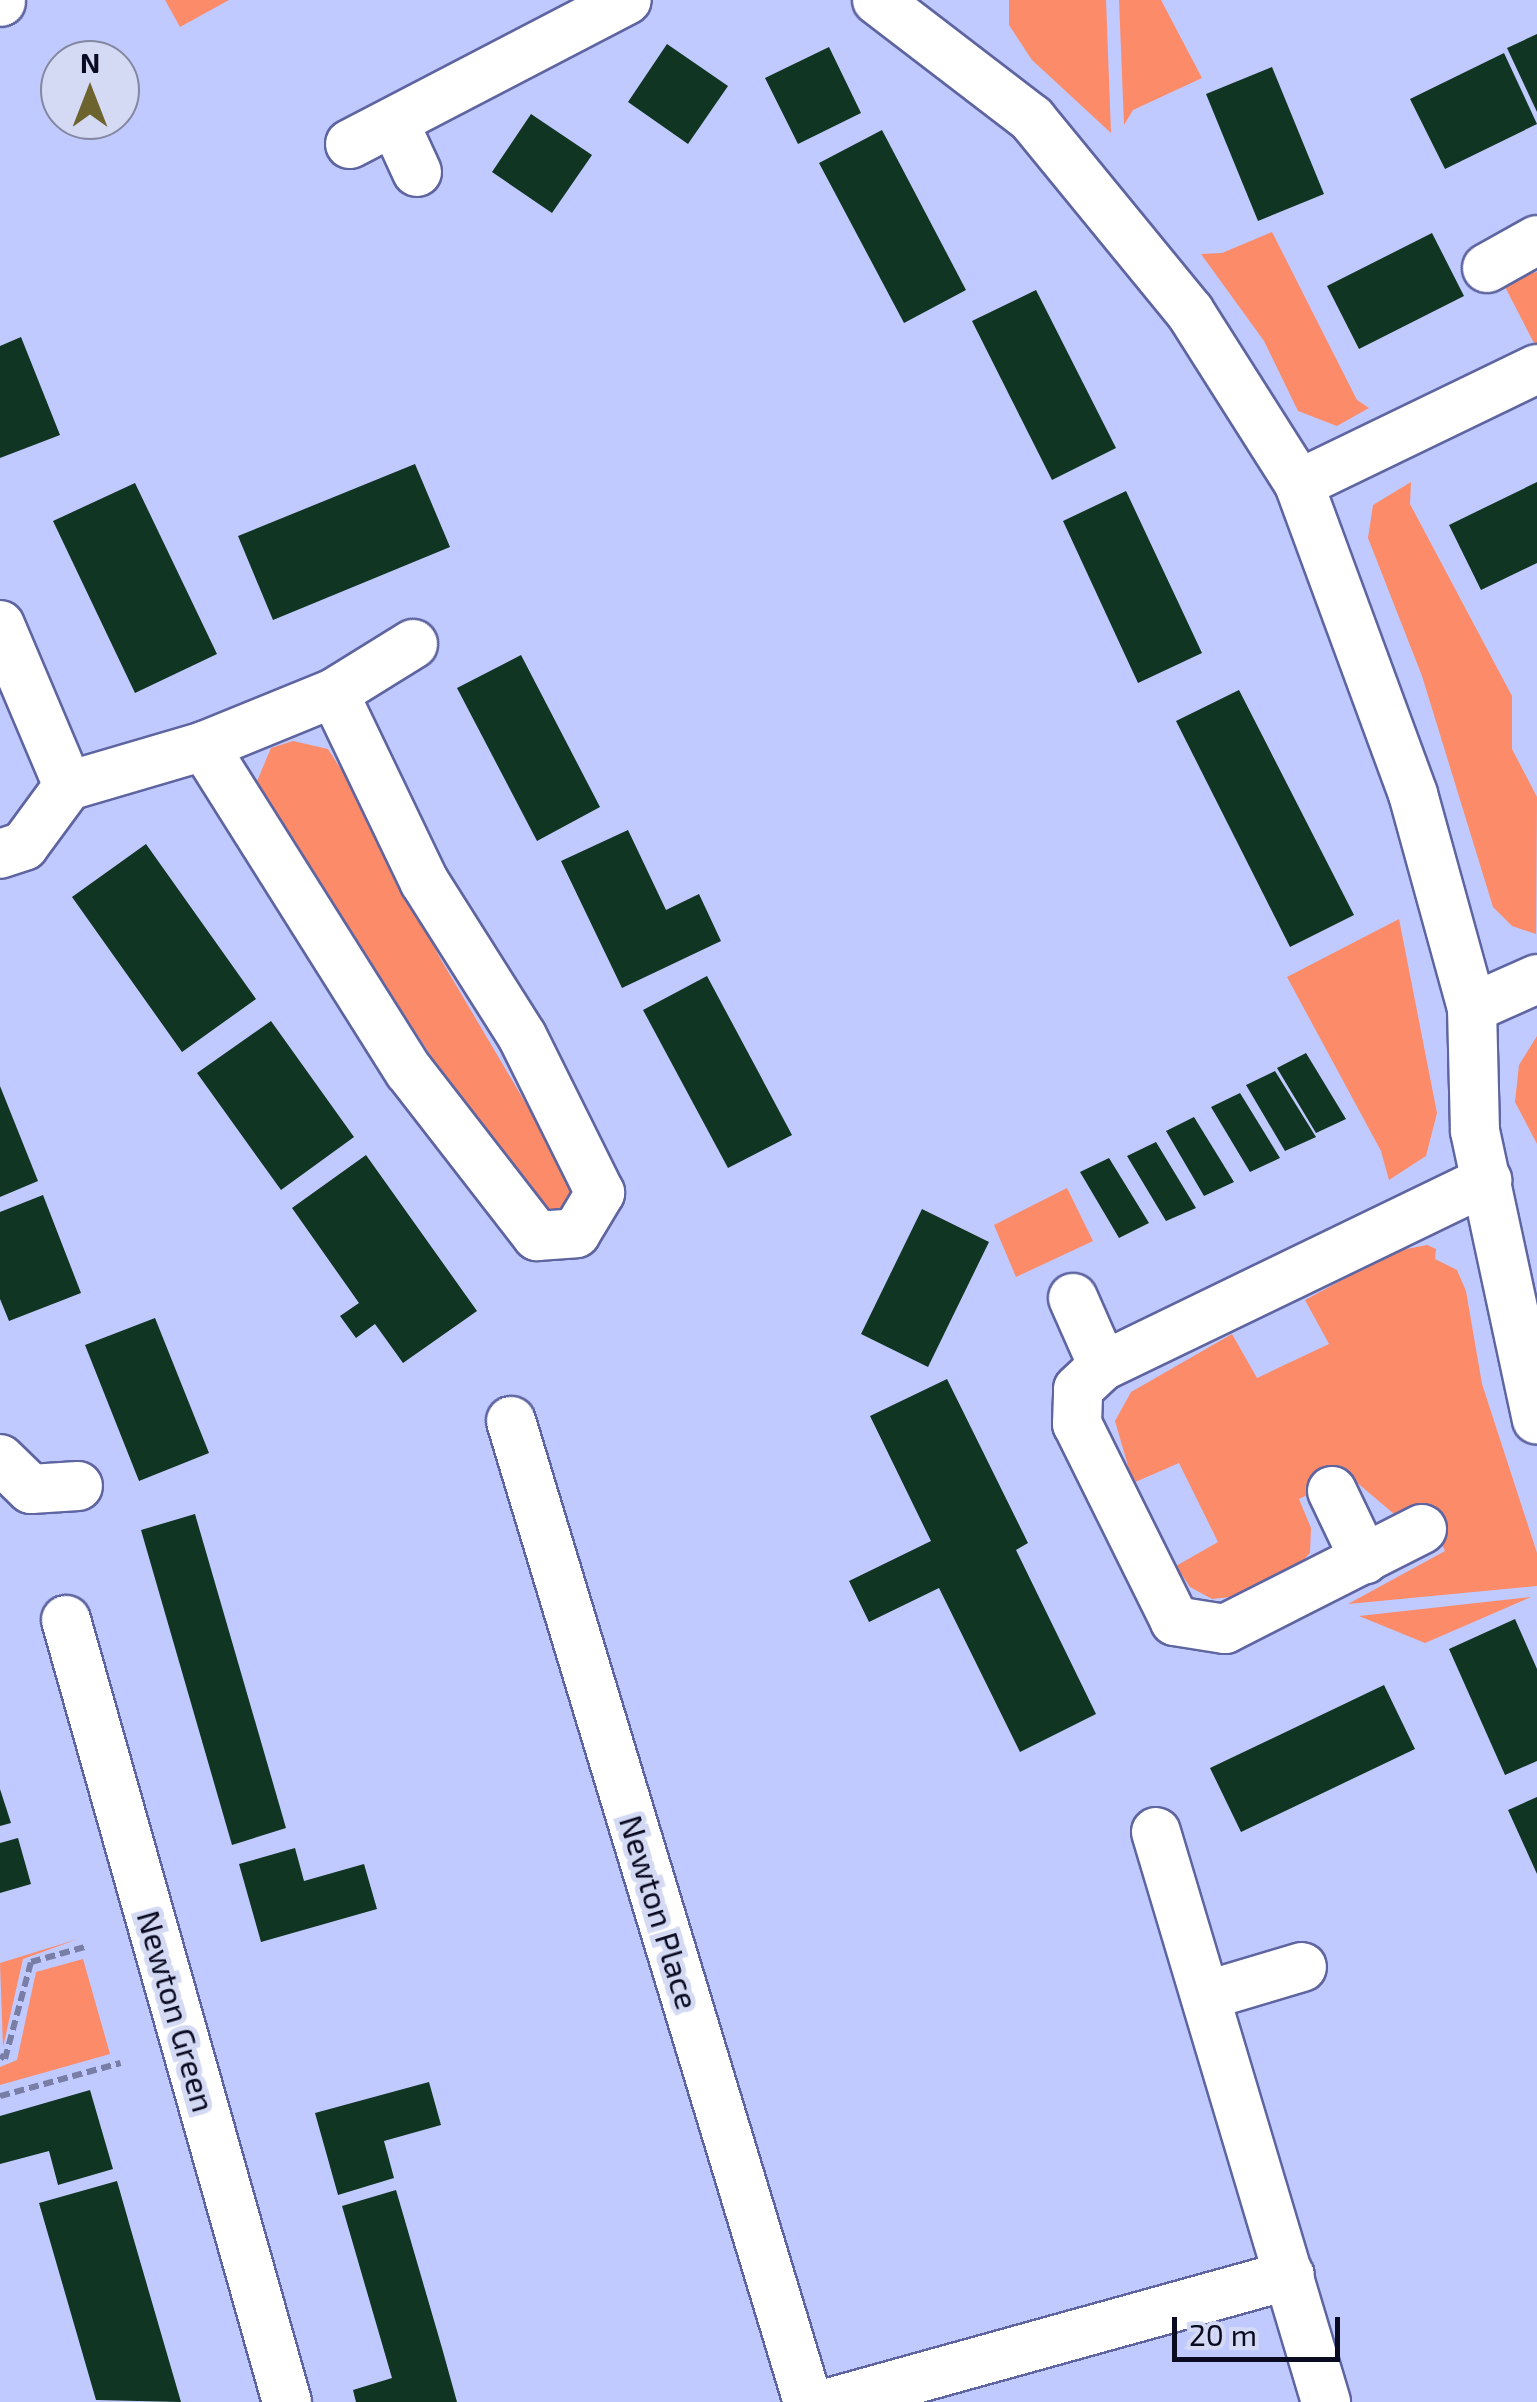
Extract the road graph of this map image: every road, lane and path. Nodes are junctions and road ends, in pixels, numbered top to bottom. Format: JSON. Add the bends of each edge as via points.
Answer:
{"nodes":[{"id":1,"x":626,"y":0,"type":"edge"},
{"id":2,"x":903,"y":8,"type":"edge"},
{"id":3,"x":394,"y":122,"type":"junction"},
{"id":4,"x":350,"y":144,"type":"dead end"},
{"id":5,"x":417,"y":172,"type":"dead end"},
{"id":6,"x":1537,"y":240,"type":"edge"},
{"id":7,"x":1487,"y":268,"type":"dead end"},
{"id":8,"x":1537,"y":369,"type":"edge"},
{"id":9,"x":1299,"y":484,"type":"junction"},
{"id":10,"x":0,"y":625,"type":"edge"},
{"id":11,"x":413,"y":644,"type":"dead end"},
{"id":12,"x":334,"y":692,"type":"junction"},
{"id":13,"x":204,"y":746,"type":"junction"},
{"id":14,"x":68,"y":786,"type":"junction"},
{"id":15,"x":0,"y":854,"type":"edge"},
{"id":16,"x":1537,"y":979,"type":"edge"},
{"id":17,"x":1472,"y":1008,"type":"junction"},
{"id":18,"x":1487,"y":1180,"type":"junction"},
{"id":19,"x":1073,"y":1298,"type":"dead end"},
{"id":20,"x":1103,"y":1366,"type":"junction"},
{"id":21,"x":1537,"y":1419,"type":"edge"},
{"id":22,"x":511,"y":1421,"type":"dead end"},
{"id":23,"x":78,"y":1486,"type":"dead end"},
{"id":24,"x":16,"y":1489,"type":"edge"},
{"id":25,"x":1332,"y":1491,"type":"dead end"},
{"id":26,"x":1422,"y":1529,"type":"dead end"},
{"id":27,"x":1364,"y":1560,"type":"junction"},
{"id":28,"x":66,"y":1620,"type":"dead end"},
{"id":29,"x":1156,"y":1832,"type":"dead end"},
{"id":30,"x":88,"y":1946,"type":"dead end"},
{"id":31,"x":1302,"y":1967,"type":"dead end"},
{"id":32,"x":1208,"y":1995,"type":"junction"},
{"id":33,"x":0,"y":2055,"type":"edge"},
{"id":34,"x":121,"y":2063,"type":"dead end"},
{"id":35,"x":0,"y":2096,"type":"edge"},
{"id":36,"x":1290,"y":2275,"type":"junction"},
{"id":37,"x":287,"y":2402,"type":"edge"},
{"id":38,"x":808,"y":2402,"type":"edge"},
{"id":39,"x":832,"y":2402,"type":"edge"},
{"id":40,"x":1326,"y":2402,"type":"edge"}],
"edges":[{"from":1,"to":3,"type":"street"},
{"from":2,"to":9,"type":"street","via":[[1032,119],[1190,312]]},
{"from":3,"to":4,"type":"street"},
{"from":3,"to":5,"type":"street"},
{"from":6,"to":7,"type":"street"},
{"from":8,"to":9,"type":"street"},
{"from":9,"to":17,"type":"street","via":[[1413,794]]},
{"from":10,"to":14,"type":"street"},
{"from":11,"to":12,"type":"street"},
{"from":12,"to":13,"type":"street"},
{"from":12,"to":13,"type":"street","via":[[424,881],[522,1036],[600,1192],[576,1233],[537,1236],[409,1071]]},
{"from":13,"to":14,"type":"street"},
{"from":14,"to":15,"type":"street","via":[[24,846]]},
{"from":16,"to":17,"type":"street"},
{"from":17,"to":18,"type":"street","via":[[1475,1131]]},
{"from":18,"to":20,"type":"street"},
{"from":18,"to":21,"type":"street"},
{"from":19,"to":20,"type":"street"},
{"from":20,"to":27,"type":"street","via":[[1078,1390],[1077,1424],[1175,1621],[1225,1629]]},
{"from":22,"to":38,"type":"street","name":"Newton Place"},
{"from":23,"to":24,"type":"street"},
{"from":25,"to":27,"type":"street"},
{"from":26,"to":27,"type":"street"},
{"from":28,"to":37,"type":"street","name":"Newton Green"},
{"from":29,"to":32,"type":"street"},
{"from":30,"to":33,"type":"path","via":[[31,1962],[5,2059]]},
{"from":31,"to":32,"type":"street"},
{"from":32,"to":36,"type":"street"},
{"from":34,"to":35,"type":"path"},
{"from":36,"to":39,"type":"street"},
{"from":36,"to":40,"type":"street"}]}
